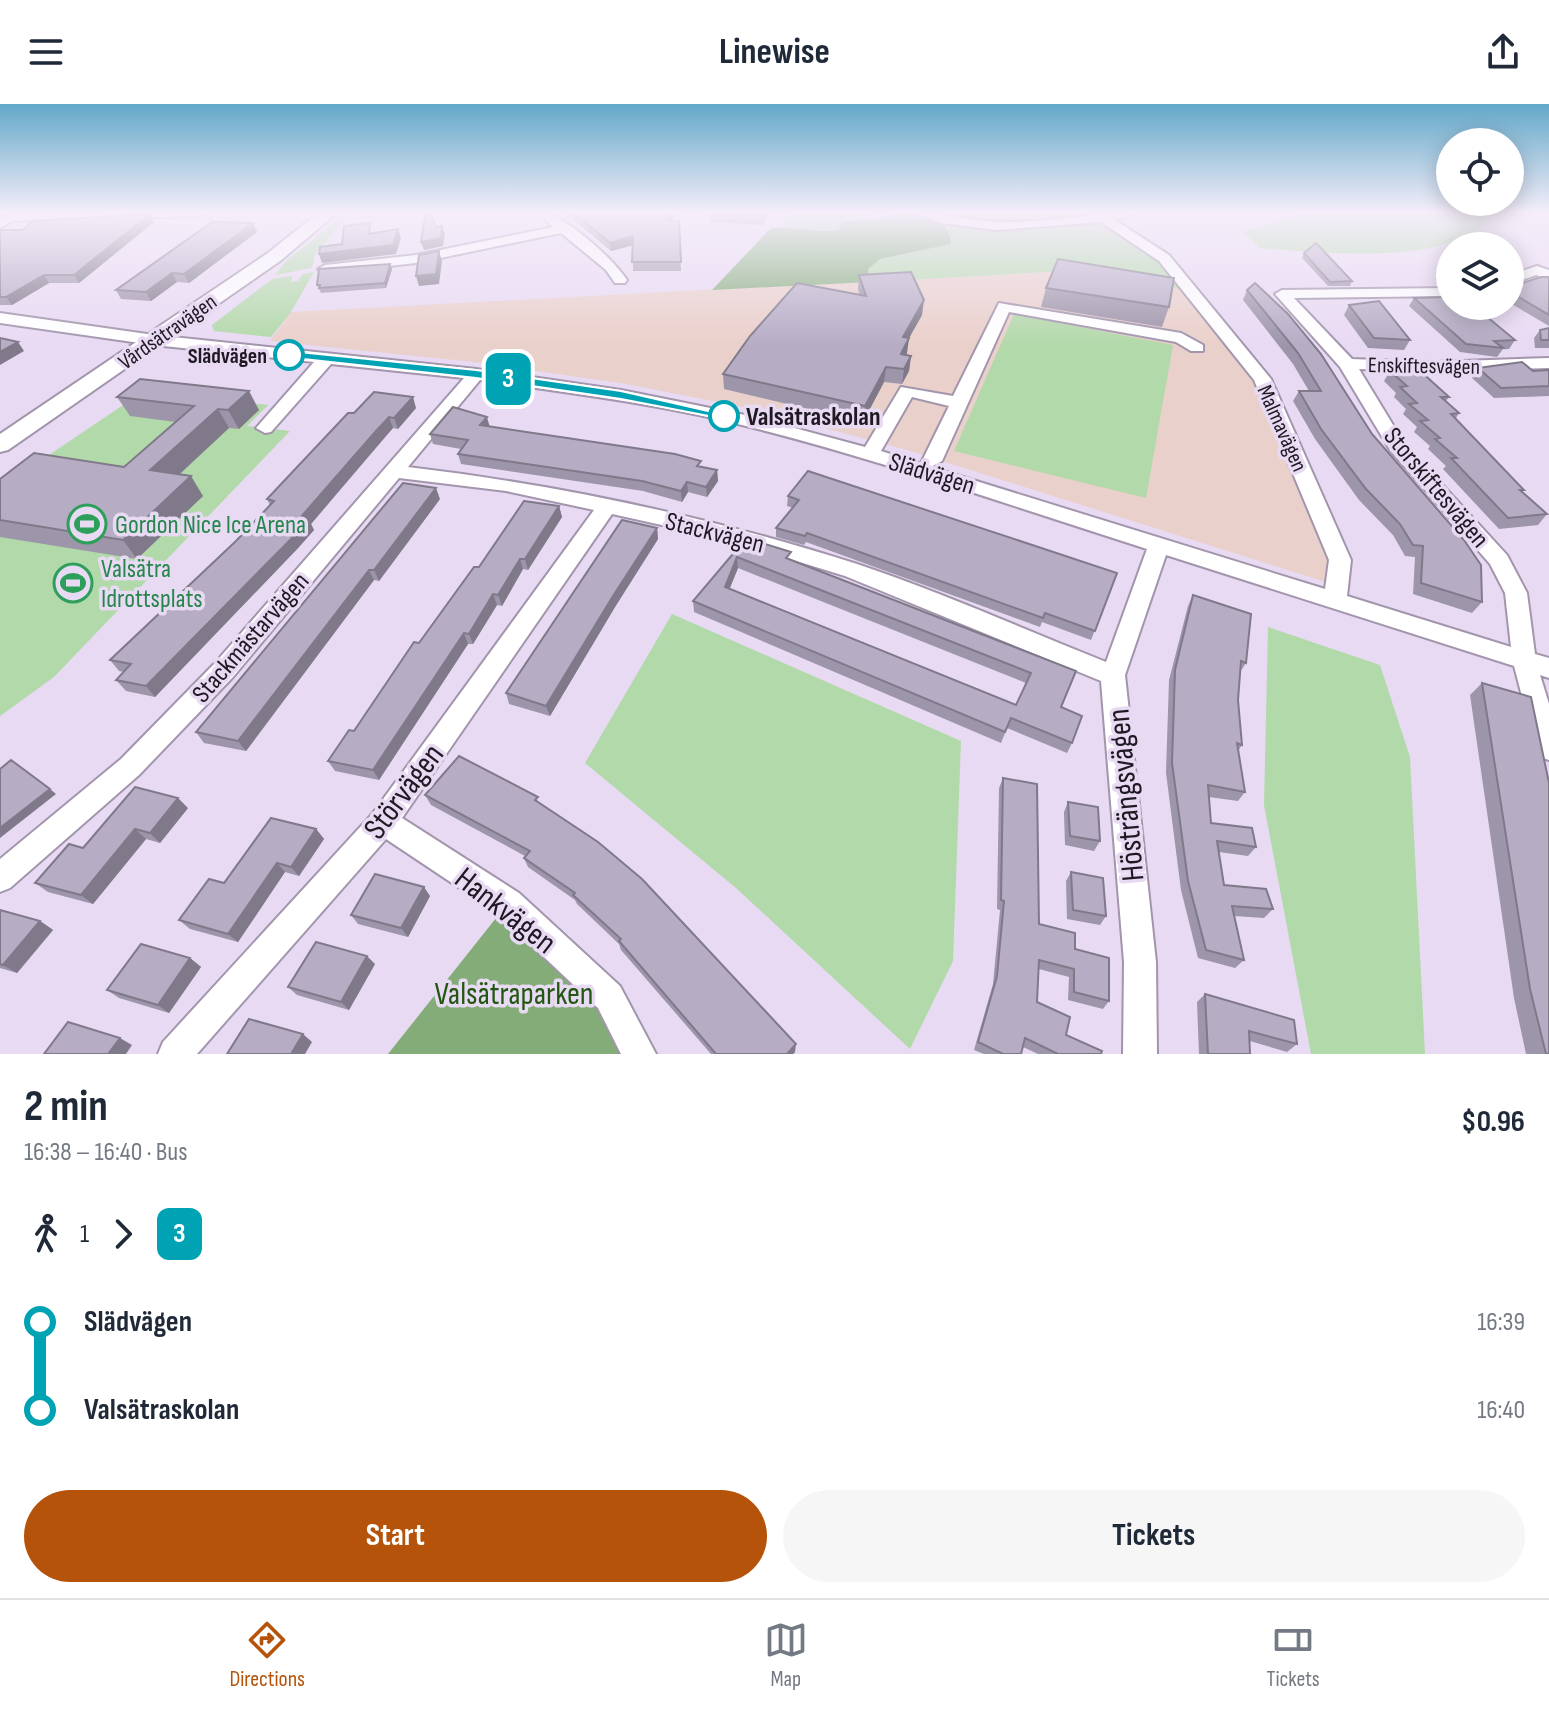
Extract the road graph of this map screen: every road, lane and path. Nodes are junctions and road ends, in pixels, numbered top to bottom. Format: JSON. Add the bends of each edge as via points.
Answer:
{"nodes":[{"id":1,"x":275,"y":256,"type":"edge"},
{"id":2,"x":429,"y":256,"type":"edge"},
{"id":3,"x":597,"y":256,"type":"edge"},
{"id":4,"x":1162,"y":256,"type":"edge"},
{"id":5,"x":325,"y":269,"type":"edge"},
{"id":6,"x":1524,"y":275,"type":"edge"},
{"id":7,"x":1549,"y":276,"type":"edge"},
{"id":8,"x":620,"y":280,"type":"dead end"},
{"id":9,"x":1436,"y":292,"type":"edge"},
{"id":10,"x":0,"y":318,"type":"edge"},
{"id":11,"x":154,"y":340,"type":"junction"},
{"id":12,"x":1197,"y":348,"type":"dead end"},
{"id":13,"x":326,"y":359,"type":"junction"},
{"id":14,"x":1549,"y":363,"type":"edge"},
{"id":15,"x":1347,"y":364,"type":"junction"},
{"id":16,"x":476,"y":374,"type":"junction"},
{"id":17,"x":960,"y":403,"type":"junction"},
{"id":18,"x":265,"y":428,"type":"dead end"},
{"id":19,"x":0,"y":445,"type":"edge"},
{"id":20,"x":870,"y":454,"type":"junction"},
{"id":21,"x":932,"y":461,"type":"dead end"},
{"id":22,"x":394,"y":471,"type":"junction"},
{"id":23,"x":606,"y":508,"type":"junction"},
{"id":24,"x":1159,"y":544,"type":"junction"},
{"id":25,"x":1335,"y":601,"type":"junction"},
{"id":26,"x":1524,"y":660,"type":"junction"},
{"id":27,"x":1549,"y":668,"type":"edge"},
{"id":28,"x":1113,"y":675,"type":"junction"},
{"id":29,"x":1549,"y":749,"type":"edge"},
{"id":30,"x":383,"y":822,"type":"junction"},
{"id":31,"x":0,"y":878,"type":"edge"},
{"id":32,"x":175,"y":1054,"type":"edge"},
{"id":33,"x":639,"y":1054,"type":"edge"},
{"id":34,"x":1140,"y":1054,"type":"edge"}],
"edges":[{"from":1,"to":11,"type":"main road","name":"Vårdsätravägen"},
{"from":2,"to":5,"type":"street"},
{"from":3,"to":8,"type":"street"},
{"from":4,"to":25,"type":"street","name":"Malmavägen","via":[[1262,379],[1340,560]]},
{"from":6,"to":7,"type":"street","via":[[1537,270]]},
{"from":9,"to":15,"type":"street","name":"Storskiftesvägen","via":[[1282,294]]},
{"from":10,"to":11,"type":"street","name":"Slädvägen"},
{"from":11,"to":13,"type":"street","name":"Slädvägen"},
{"from":11,"to":19,"type":"main road","name":"Vårdsätravägen"},
{"from":12,"to":17,"type":"street","via":[[1181,338],[1004,306]]},
{"from":13,"to":16,"type":"street","name":"Slädvägen"},
{"from":13,"to":18,"type":"street"},
{"from":14,"to":15,"type":"street","name":"Enskiftesvägen"},
{"from":15,"to":26,"type":"street","name":"Storskiftesvägen","via":[[1397,446],[1499,560],[1516,593]]},
{"from":16,"to":20,"type":"street","name":"Slädvägen","via":[[736,418]]},
{"from":16,"to":22,"type":"street","name":"Stackmästarvägen"},
{"from":17,"to":20,"type":"street","via":[[907,391]]},
{"from":17,"to":21,"type":"street"},
{"from":20,"to":24,"type":"street","name":"Slädvägen"},
{"from":22,"to":23,"type":"street","name":"Stackvägen","via":[[506,485]]},
{"from":22,"to":31,"type":"street","name":"Stackmästarvägen","via":[[224,670],[130,767]]},
{"from":23,"to":28,"type":"street","name":"Stackvägen","via":[[727,532],[853,571]]},
{"from":23,"to":30,"type":"street","name":"Störvägen"},
{"from":24,"to":25,"type":"street","name":"Slädvägen"},
{"from":24,"to":28,"type":"street","name":"Hösträngsvägen"},
{"from":25,"to":26,"type":"street","name":"Slädvägen"},
{"from":26,"to":27,"type":"street","name":"Slädvägen"},
{"from":26,"to":29,"type":"street","name":"Storskiftesvägen"},
{"from":28,"to":34,"type":"street","name":"Hösträngsvägen","via":[[1140,962]]},
{"from":30,"to":32,"type":"street","name":"Störvägen"},
{"from":30,"to":33,"type":"street","name":"Hankvägen","via":[[508,903],[609,997]]}]}
